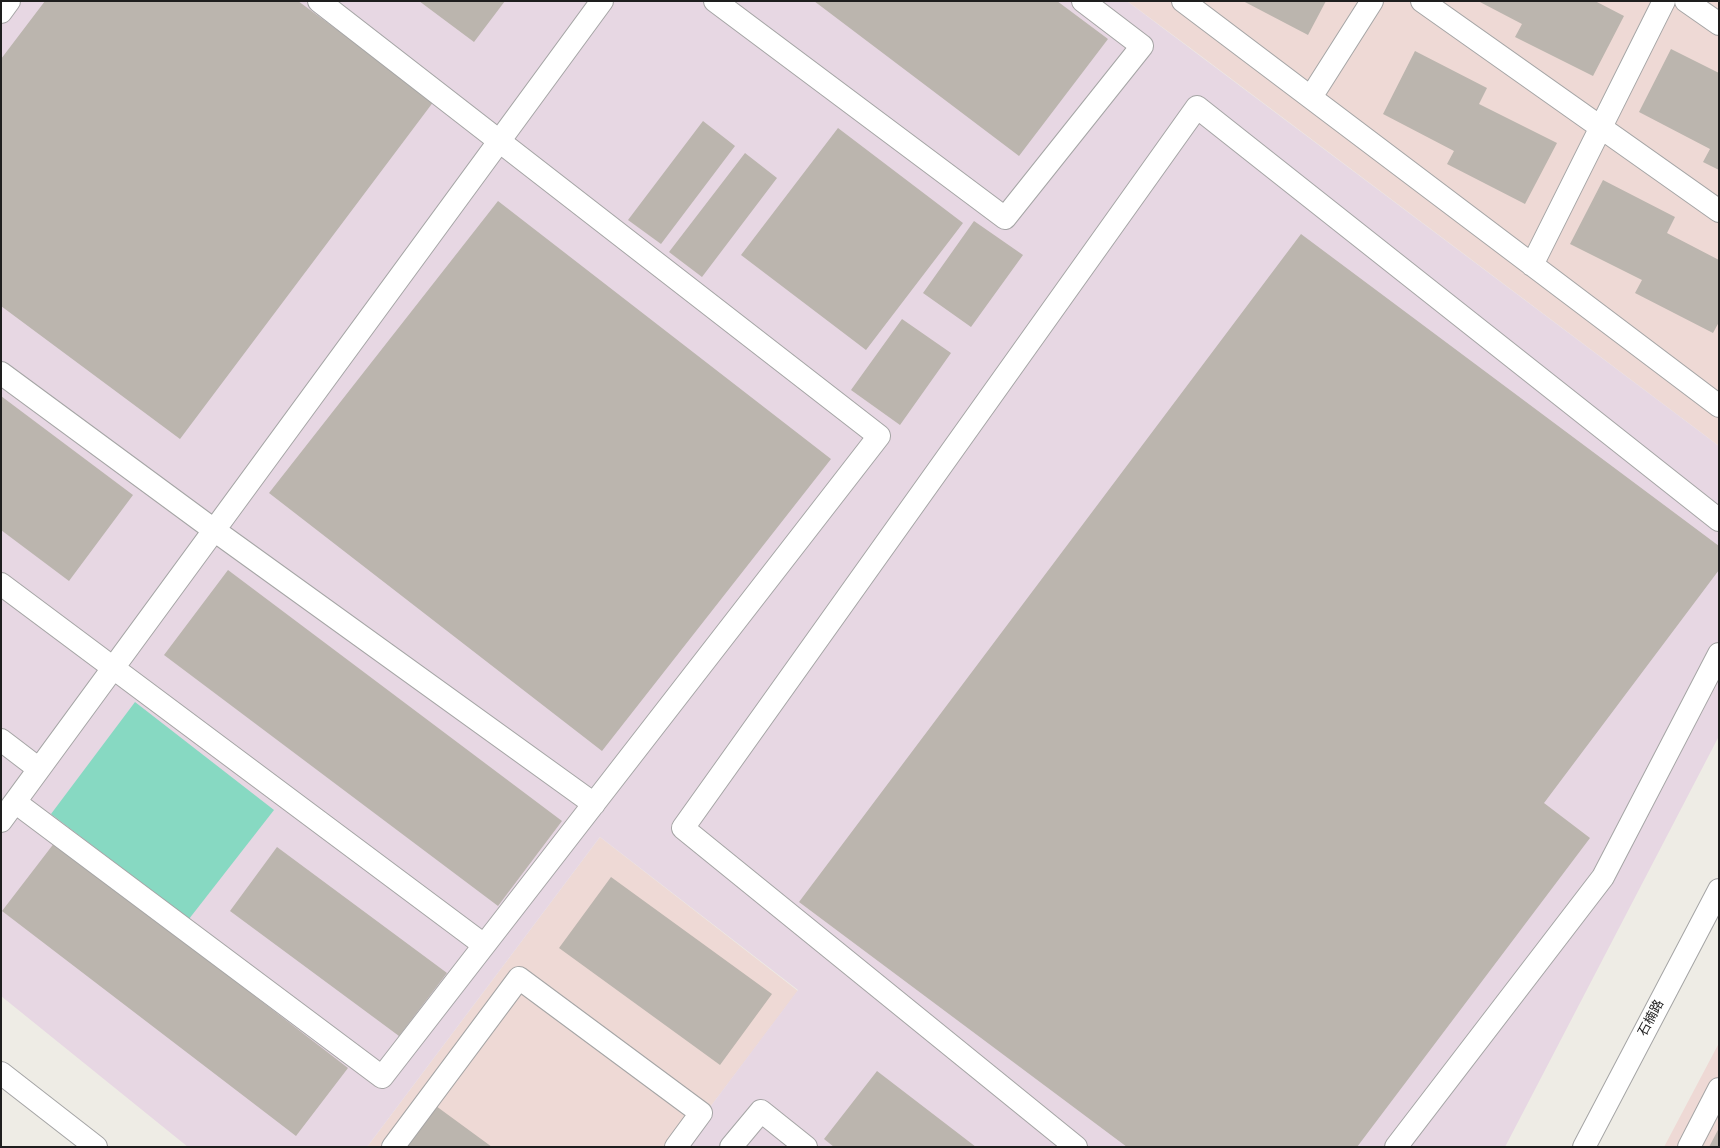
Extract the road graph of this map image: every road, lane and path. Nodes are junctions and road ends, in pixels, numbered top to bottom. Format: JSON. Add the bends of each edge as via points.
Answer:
{"nodes":[{"id":1,"x":9,"y":1,"type":"edge"},
{"id":2,"x":319,"y":1,"type":"edge"},
{"id":3,"x":602,"y":1,"type":"edge"},
{"id":4,"x":715,"y":1,"type":"edge"},
{"id":5,"x":1083,"y":1,"type":"edge"},
{"id":6,"x":1183,"y":1,"type":"edge"},
{"id":7,"x":1372,"y":1,"type":"edge"},
{"id":8,"x":1422,"y":1,"type":"edge"},
{"id":9,"x":1664,"y":1,"type":"edge"},
{"id":10,"x":1686,"y":1,"type":"edge"},
{"id":11,"x":1,"y":12,"type":"edge"},
{"id":12,"x":1719,"y":24,"type":"edge"},
{"id":13,"x":1311,"y":97,"type":"junction"},
{"id":14,"x":1601,"y":128,"type":"junction"},
{"id":15,"x":500,"y":141,"type":"junction"},
{"id":16,"x":1719,"y":211,"type":"edge"},
{"id":17,"x":1532,"y":265,"type":"junction"},
{"id":18,"x":1,"y":372,"type":"edge"},
{"id":19,"x":1717,"y":398,"type":"edge"},
{"id":20,"x":1719,"y":520,"type":"edge"},
{"id":21,"x":214,"y":530,"type":"junction"},
{"id":22,"x":1,"y":584,"type":"edge"},
{"id":23,"x":1719,"y":654,"type":"edge"},
{"id":24,"x":114,"y":667,"type":"junction"},
{"id":25,"x":1,"y":740,"type":"edge"},
{"id":26,"x":39,"y":769,"type":"junction"},
{"id":27,"x":15,"y":802,"type":"junction"},
{"id":28,"x":594,"y":804,"type":"junction"},
{"id":29,"x":1,"y":821,"type":"edge"},
{"id":30,"x":1719,"y":890,"type":"edge"},
{"id":31,"x":484,"y":945,"type":"junction"},
{"id":32,"x":3,"y":1080,"type":"edge"},
{"id":33,"x":1719,"y":1089,"type":"edge"},
{"id":34,"x":96,"y":1147,"type":"edge"},
{"id":35,"x":393,"y":1147,"type":"edge"},
{"id":36,"x":676,"y":1147,"type":"edge"},
{"id":37,"x":731,"y":1147,"type":"edge"},
{"id":38,"x":806,"y":1147,"type":"edge"},
{"id":39,"x":1076,"y":1147,"type":"edge"},
{"id":40,"x":1396,"y":1147,"type":"edge"},
{"id":41,"x":1584,"y":1147,"type":"edge"},
{"id":42,"x":1689,"y":1147,"type":"edge"}],
"edges":[{"from":1,"to":11,"type":"street"},
{"from":2,"to":15,"type":"street"},
{"from":3,"to":15,"type":"street"},
{"from":4,"to":5,"type":"street","via":[[1005,218],[1142,46]]},
{"from":6,"to":13,"type":"street"},
{"from":7,"to":13,"type":"street"},
{"from":8,"to":14,"type":"street"},
{"from":9,"to":14,"type":"street"},
{"from":10,"to":12,"type":"street"},
{"from":13,"to":17,"type":"street"},
{"from":14,"to":16,"type":"street"},
{"from":14,"to":17,"type":"street"},
{"from":15,"to":21,"type":"street"},
{"from":15,"to":28,"type":"street","via":[[879,436]]},
{"from":17,"to":19,"type":"street"},
{"from":18,"to":21,"type":"street"},
{"from":20,"to":39,"type":"street","via":[[1198,107],[683,828]]},
{"from":21,"to":24,"type":"street"},
{"from":21,"to":28,"type":"street"},
{"from":22,"to":24,"type":"street"},
{"from":23,"to":40,"type":"street","via":[[1603,877]]},
{"from":24,"to":26,"type":"street"},
{"from":24,"to":31,"type":"street"},
{"from":25,"to":26,"type":"street"},
{"from":26,"to":27,"type":"street"},
{"from":27,"to":29,"type":"street"},
{"from":27,"to":31,"type":"street","via":[[382,1077]]},
{"from":28,"to":31,"type":"street"},
{"from":30,"to":41,"type":"street","name":"石楠路"},
{"from":32,"to":34,"type":"street"},
{"from":33,"to":42,"type":"street"},
{"from":35,"to":36,"type":"street","via":[[519,978],[701,1113]]},
{"from":37,"to":38,"type":"street","via":[[761,1111]]}]}
